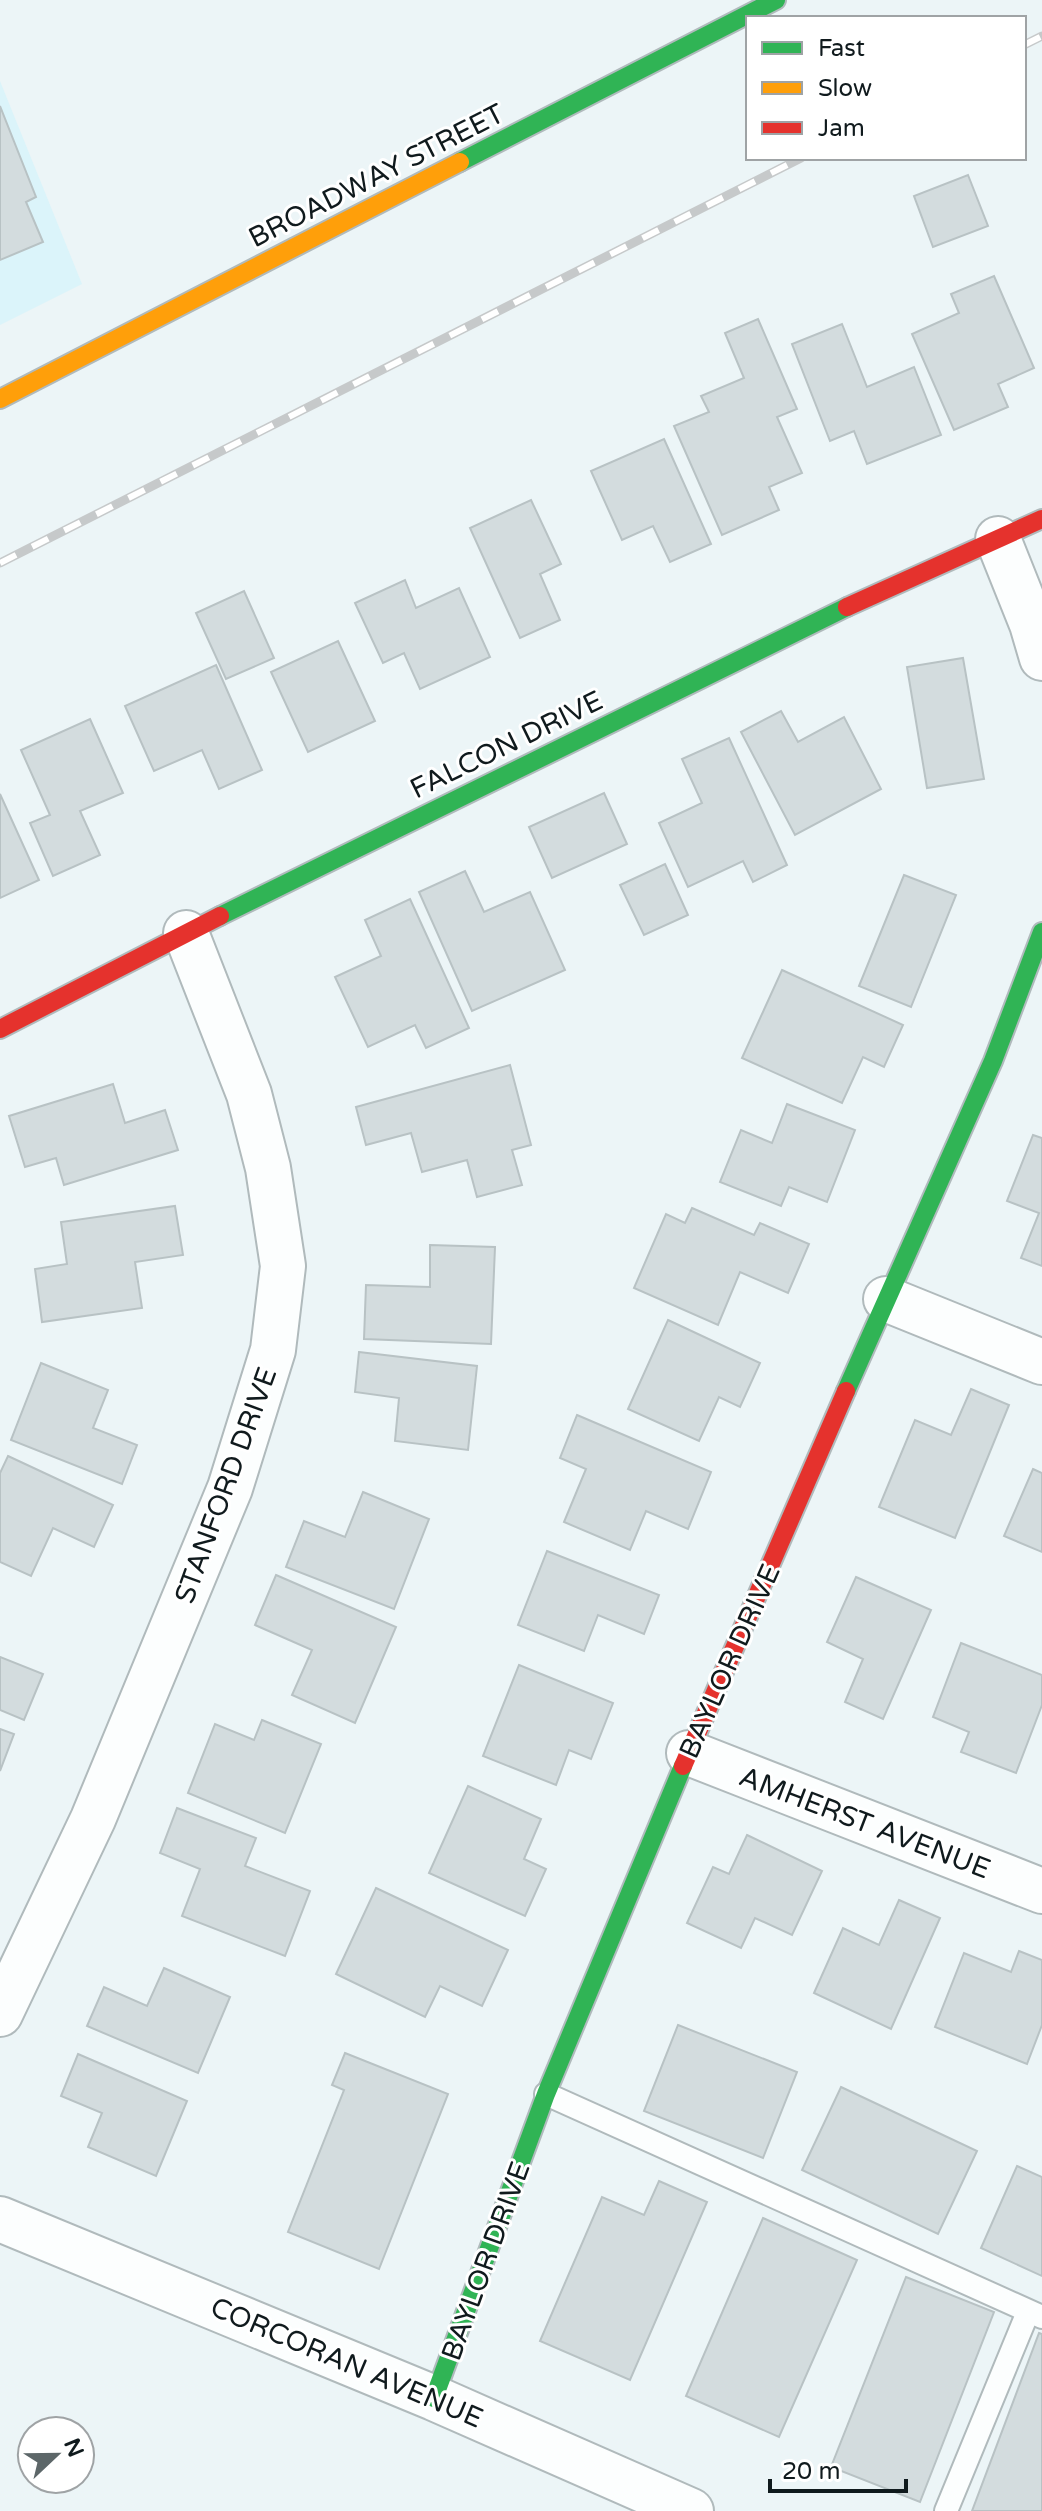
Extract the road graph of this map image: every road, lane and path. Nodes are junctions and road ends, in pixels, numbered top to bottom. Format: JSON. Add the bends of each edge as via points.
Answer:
{"nodes":[{"id":1,"x":776,"y":0,"type":"edge"},
{"id":2,"x":0,"y":399,"type":"edge"},
{"id":3,"x":1042,"y":519,"type":"edge"},
{"id":4,"x":998,"y":539,"type":"junction"},
{"id":5,"x":1042,"y":658,"type":"edge"},
{"id":6,"x":1042,"y":932,"type":"edge"},
{"id":7,"x":186,"y":933,"type":"junction"},
{"id":8,"x":0,"y":1029,"type":"edge"},
{"id":9,"x":886,"y":1299,"type":"junction"},
{"id":10,"x":1042,"y":1362,"type":"edge"},
{"id":11,"x":689,"y":1753,"type":"junction"},
{"id":12,"x":1042,"y":1891,"type":"edge"},
{"id":13,"x":0,"y":2014,"type":"edge"},
{"id":14,"x":546,"y":2094,"type":"junction"},
{"id":15,"x":0,"y":2219,"type":"edge"},
{"id":16,"x":1035,"y":2315,"type":"edge"},
{"id":17,"x":434,"y":2398,"type":"junction"},
{"id":18,"x":691,"y":2511,"type":"edge"},
{"id":19,"x":946,"y":2511,"type":"edge"}],
"edges":[{"from":1,"to":2,"type":"street","name":"BROADWAY STREET"},
{"from":3,"to":4,"type":"street","name":"FALCON DRIVE"},
{"from":4,"to":5,"type":"street"},
{"from":4,"to":7,"type":"street","name":"FALCON DRIVE","via":[[882,590]]},
{"from":6,"to":9,"type":"street","name":"BAYLOR DRIVE","via":[[993,1061]]},
{"from":7,"to":8,"type":"street","name":"FALCON DRIVE"},
{"from":7,"to":13,"type":"street","name":"STANFORD DRIVE","via":[[249,1094],[268,1168],[283,1266],[273,1350],[230,1488],[93,1819]]},
{"from":9,"to":10,"type":"street"},
{"from":9,"to":11,"type":"street","name":"BAYLOR DRIVE"},
{"from":11,"to":12,"type":"street","name":"AMHERST AVENUE"},
{"from":11,"to":14,"type":"street","name":"BAYLOR DRIVE"},
{"from":14,"to":16,"type":"lane"},
{"from":14,"to":17,"type":"street","name":"BAYLOR DRIVE"},
{"from":15,"to":17,"type":"street","name":"CORCORAN AVENUE"},
{"from":16,"to":19,"type":"lane"},
{"from":17,"to":18,"type":"street","name":"CORCORAN AVENUE"}]}
